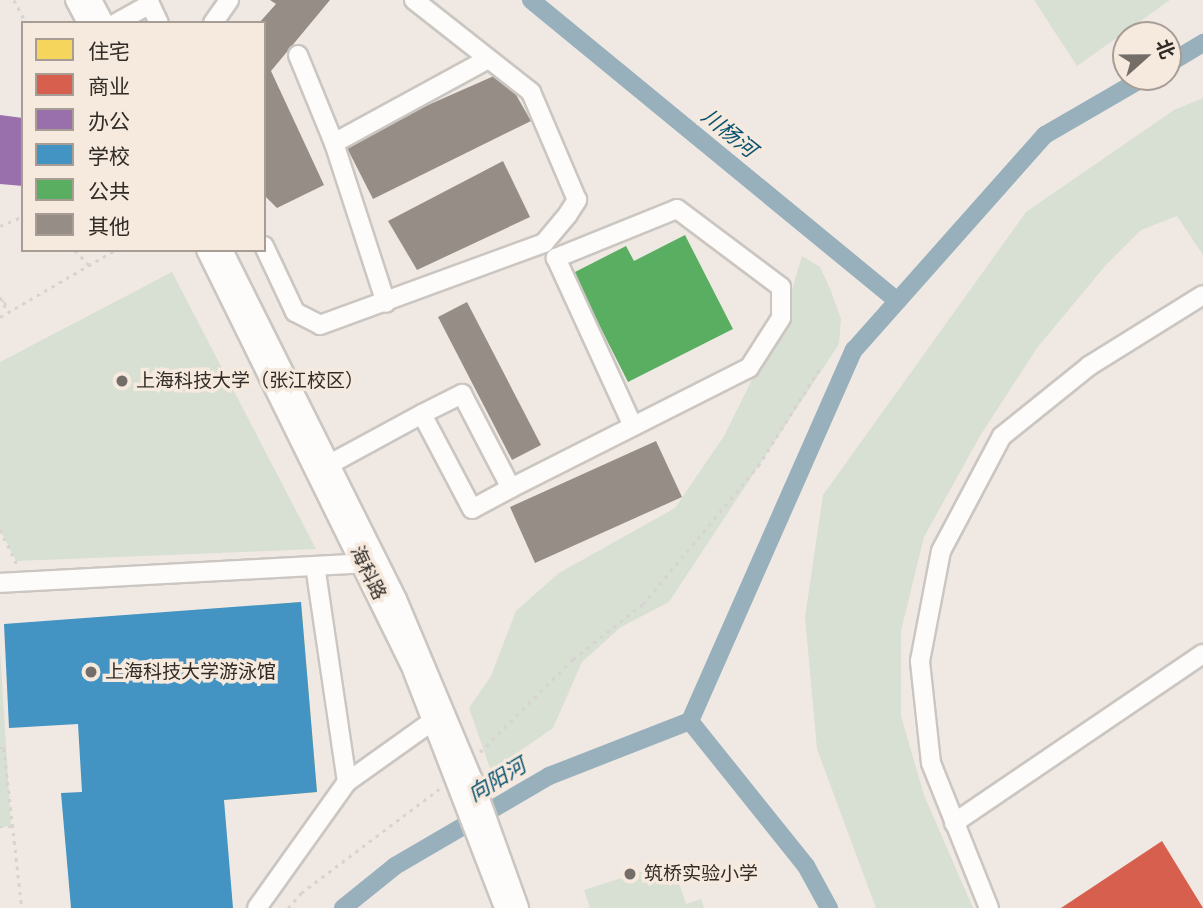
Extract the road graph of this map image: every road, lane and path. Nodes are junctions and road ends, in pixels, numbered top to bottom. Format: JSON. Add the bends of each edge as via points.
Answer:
{"nodes":[{"id":1,"x":15,"y":0,"type":"edge"},
{"id":2,"x":75,"y":0,"type":"edge"},
{"id":3,"x":92,"y":0,"type":"edge"},
{"id":4,"x":229,"y":0,"type":"edge"},
{"id":5,"x":414,"y":0,"type":"edge"},
{"id":6,"x":149,"y":2,"type":"edge"},
{"id":7,"x":25,"y":21,"type":"edge"},
{"id":8,"x":86,"y":21,"type":"edge"},
{"id":9,"x":103,"y":21,"type":"edge"},
{"id":10,"x":119,"y":21,"type":"edge"},
{"id":11,"x":158,"y":21,"type":"edge"},
{"id":12,"x":214,"y":21,"type":"edge"},
{"id":13,"x":298,"y":55,"type":"dead end"},
{"id":14,"x":488,"y":59,"type":"junction"},
{"id":15,"x":334,"y":143,"type":"junction"},
{"id":16,"x":21,"y":217,"type":"edge"},
{"id":17,"x":0,"y":226,"type":"edge"},
{"id":18,"x":266,"y":250,"type":"edge"},
{"id":19,"x":77,"y":252,"type":"edge"},
{"id":20,"x":112,"y":252,"type":"edge"},
{"id":21,"x":207,"y":252,"type":"edge"},
{"id":22,"x":224,"y":252,"type":"edge"},
{"id":23,"x":89,"y":265,"type":"junction"},
{"id":24,"x":1203,"y":295,"type":"edge"},
{"id":25,"x":0,"y":297,"type":"edge"},
{"id":26,"x":386,"y":303,"type":"junction"},
{"id":27,"x":8,"y":313,"type":"junction"},
{"id":28,"x":0,"y":317,"type":"edge"},
{"id":29,"x":821,"y":366,"type":"dead end"},
{"id":30,"x":422,"y":414,"type":"junction"},
{"id":31,"x":633,"y":426,"type":"junction"},
{"id":32,"x":330,"y":464,"type":"junction"},
{"id":33,"x":511,"y":488,"type":"junction"},
{"id":34,"x":0,"y":530,"type":"edge"},
{"id":35,"x":364,"y":563,"type":"junction"},
{"id":36,"x":315,"y":566,"type":"junction"},
{"id":37,"x":25,"y":582,"type":"junction"},
{"id":38,"x":0,"y":583,"type":"edge"},
{"id":39,"x":1203,"y":654,"type":"edge"},
{"id":40,"x":433,"y":720,"type":"junction"},
{"id":41,"x":0,"y":748,"type":"edge"},
{"id":42,"x":465,"y":779,"type":"junction"},
{"id":43,"x":347,"y":782,"type":"junction"},
{"id":44,"x":954,"y":823,"type":"junction"},
{"id":45,"x":0,"y":827,"type":"edge"},
{"id":46,"x":11,"y":827,"type":"junction"},
{"id":47,"x":499,"y":874,"type":"junction"},
{"id":48,"x":22,"y":908,"type":"edge"},
{"id":49,"x":257,"y":908,"type":"edge"},
{"id":50,"x":288,"y":908,"type":"edge"},
{"id":51,"x":504,"y":908,"type":"edge"},
{"id":52,"x":519,"y":908,"type":"edge"},
{"id":53,"x":989,"y":908,"type":"edge"}],
"edges":[{"from":1,"to":7,"type":"path"},
{"from":2,"to":8,"type":"street"},
{"from":3,"to":9,"type":"street"},
{"from":4,"to":12,"type":"street"},
{"from":5,"to":14,"type":"street"},
{"from":6,"to":10,"type":"street"},
{"from":6,"to":11,"type":"street"},
{"from":13,"to":15,"type":"street"},
{"from":14,"to":15,"type":"street"},
{"from":14,"to":26,"type":"street","via":[[531,92],[576,200],[544,243]]},
{"from":15,"to":26,"type":"street"},
{"from":16,"to":17,"type":"path"},
{"from":18,"to":26,"type":"street","via":[[295,312],[320,325]]},
{"from":19,"to":23,"type":"path"},
{"from":20,"to":23,"type":"path"},
{"from":21,"to":35,"type":"street","name":"海科路"},
{"from":22,"to":32,"type":"street","name":"海科路"},
{"from":23,"to":27,"type":"path"},
{"from":24,"to":44,"type":"street","via":[[1089,366],[1002,436],[941,551],[920,662],[931,763]]},
{"from":25,"to":27,"type":"path"},
{"from":27,"to":28,"type":"path"},
{"from":29,"to":42,"type":"path","via":[[758,466],[643,604],[573,659]]},
{"from":30,"to":32,"type":"street"},
{"from":30,"to":33,"type":"street","via":[[462,394]]},
{"from":30,"to":33,"type":"street","via":[[472,509]]},
{"from":31,"to":31,"type":"street","via":[[750,368],[781,318],[781,287],[677,209],[556,258]]},
{"from":31,"to":33,"type":"street"},
{"from":32,"to":42,"type":"street","name":"海科路","via":[[397,599]]},
{"from":34,"to":37,"type":"path"},
{"from":35,"to":36,"type":"street"},
{"from":35,"to":40,"type":"street","name":"海科路"},
{"from":36,"to":37,"type":"street"},
{"from":36,"to":43,"type":"street"},
{"from":37,"to":38,"type":"street"},
{"from":39,"to":44,"type":"street"},
{"from":40,"to":42,"type":"street","name":"海科路"},
{"from":40,"to":43,"type":"street"},
{"from":41,"to":46,"type":"path","via":[[4,748]]},
{"from":42,"to":47,"type":"street","name":"海科路"},
{"from":42,"to":50,"type":"path","via":[[422,797]]},
{"from":43,"to":49,"type":"street"},
{"from":44,"to":53,"type":"street"},
{"from":45,"to":46,"type":"path"},
{"from":46,"to":48,"type":"path"},
{"from":47,"to":51,"type":"street","name":"海科路"},
{"from":47,"to":52,"type":"street","name":"海科路"}]}
